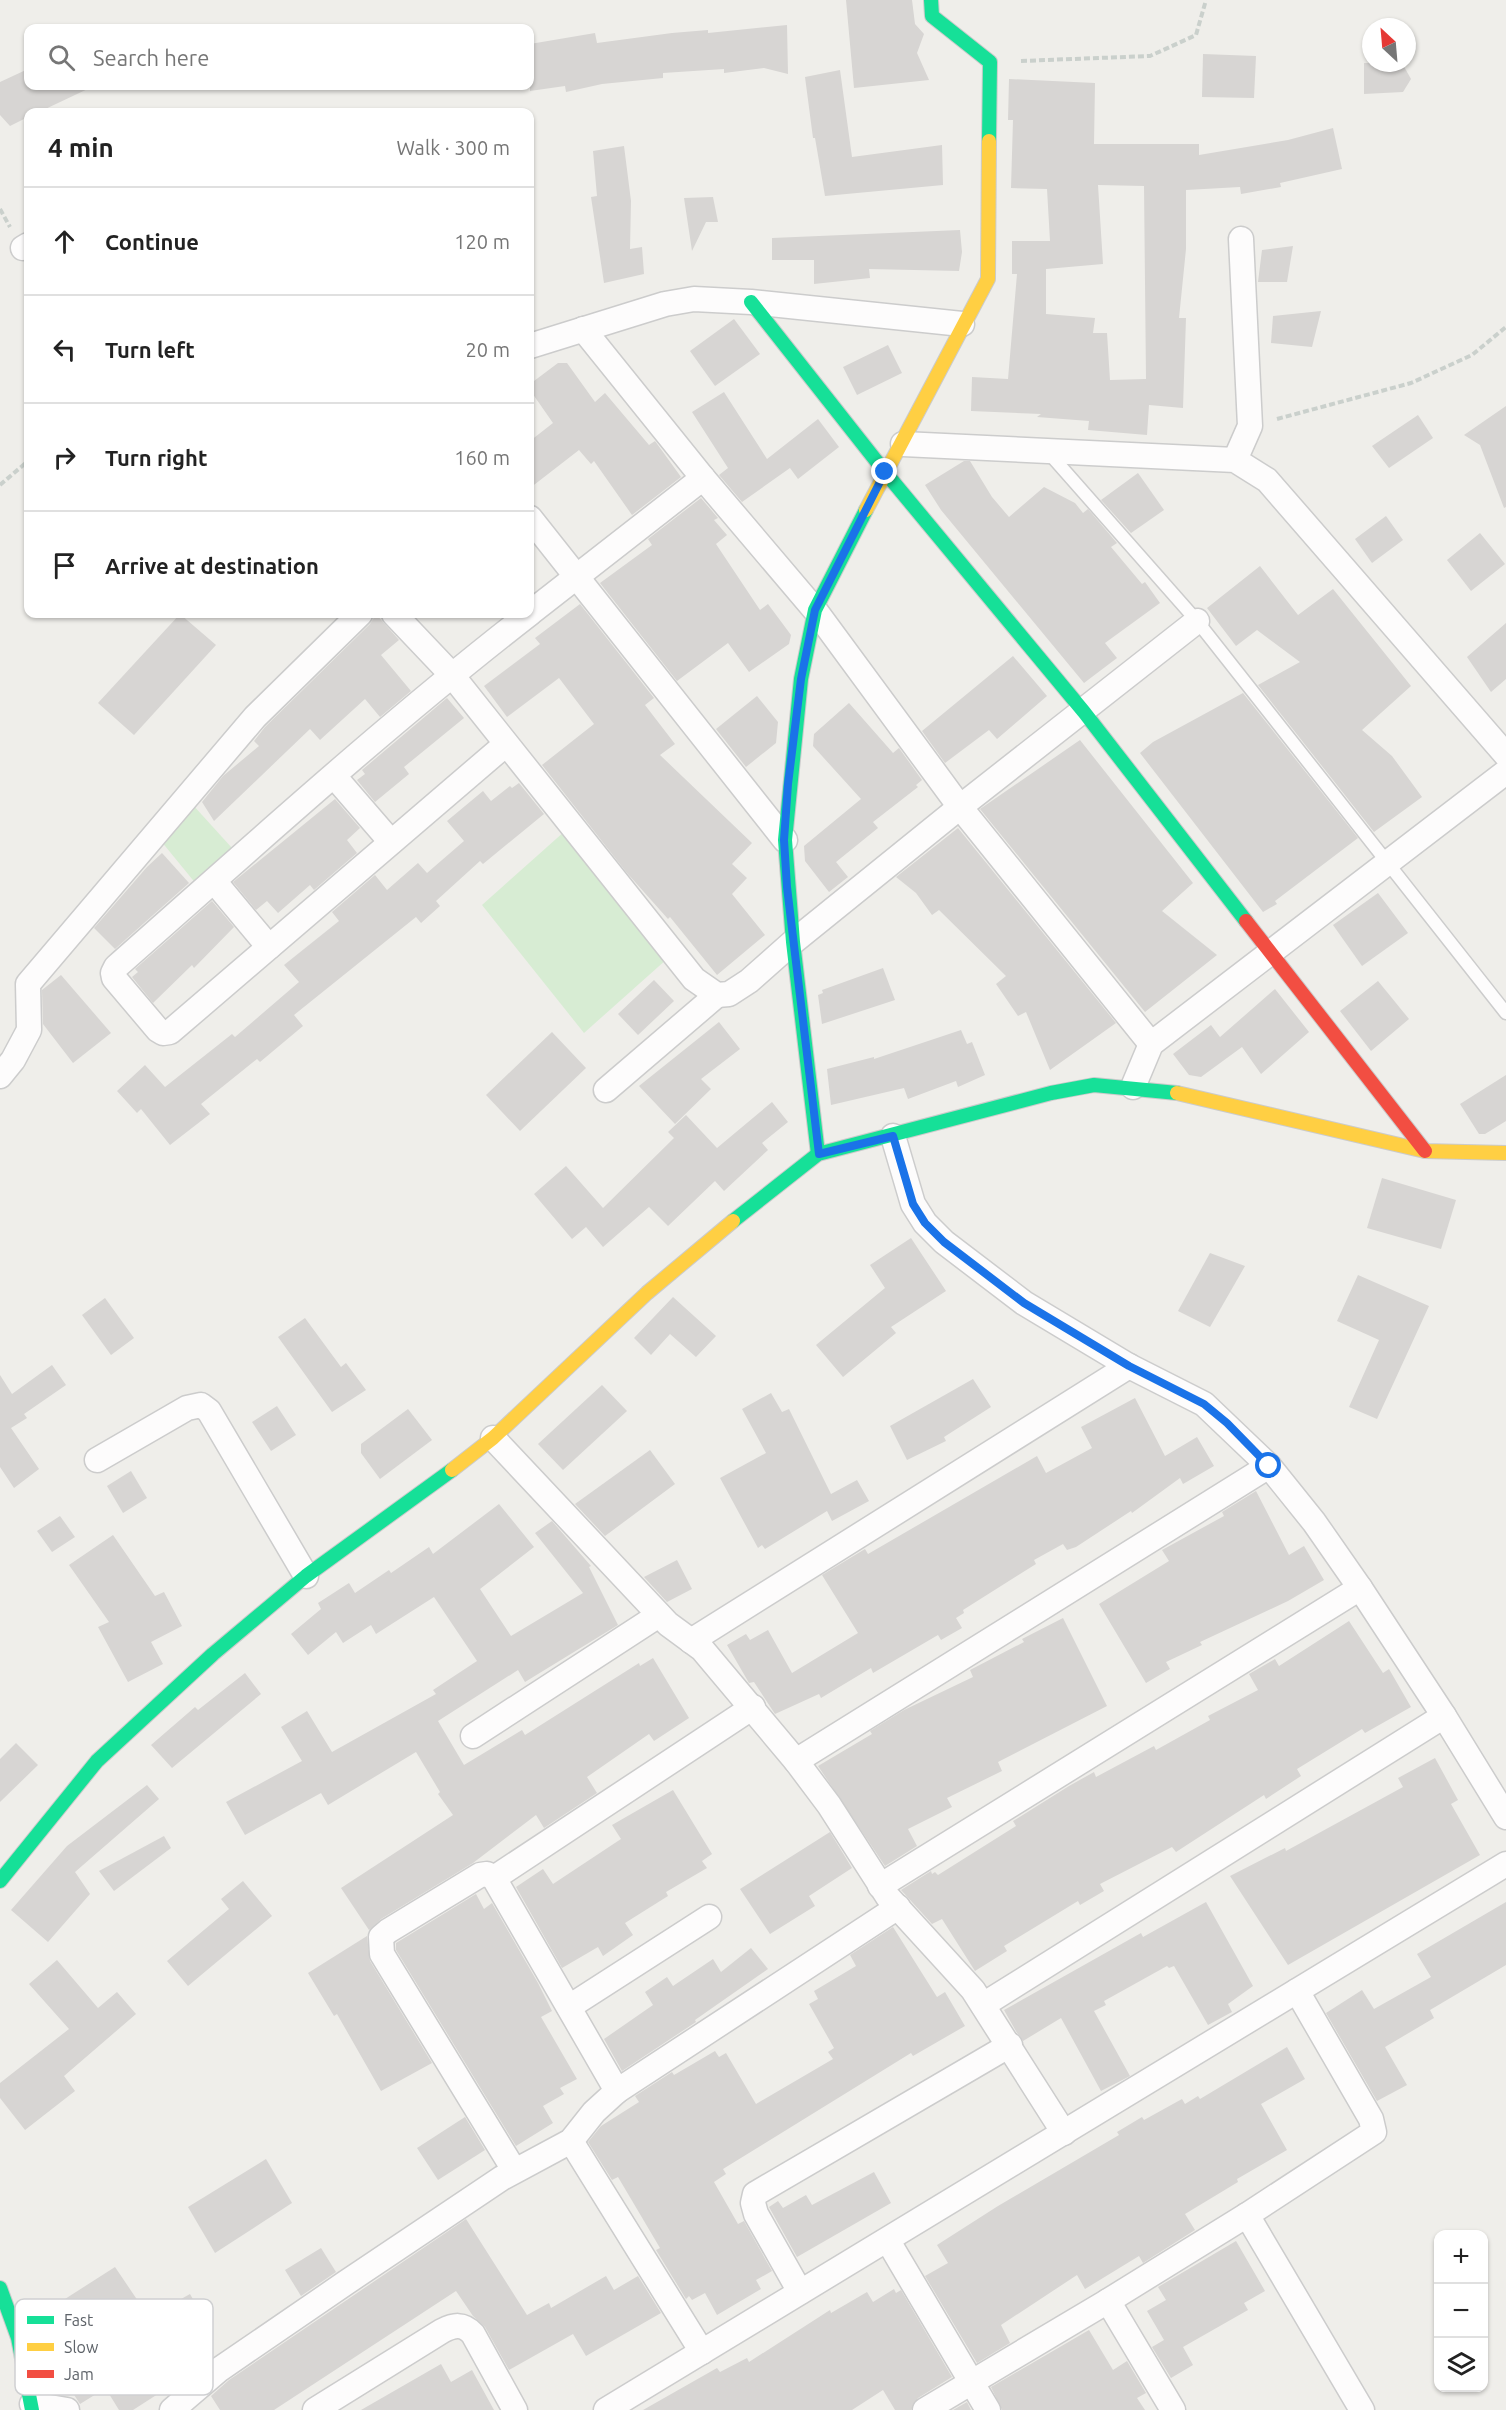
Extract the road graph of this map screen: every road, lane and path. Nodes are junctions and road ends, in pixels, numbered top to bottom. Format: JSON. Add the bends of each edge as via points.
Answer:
{"nodes":[{"id":1,"x":931,"y":0,"type":"edge"},
{"id":2,"x":1206,"y":0,"type":"edge"},
{"id":3,"x":990,"y":62,"type":"junction"},
{"id":4,"x":1241,"y":239,"type":"dead end"},
{"id":5,"x":751,"y":302,"type":"junction"},
{"id":6,"x":962,"y":324,"type":"junction"},
{"id":7,"x":1506,"y":327,"type":"edge"},
{"id":8,"x":583,"y":329,"type":"junction"},
{"id":9,"x":534,"y":345,"type":"edge"},
{"id":10,"x":1250,"y":426,"type":"junction"},
{"id":11,"x":903,"y":444,"type":"junction"},
{"id":12,"x":1045,"y":449,"type":"junction"},
{"id":13,"x":1235,"y":460,"type":"junction"},
{"id":14,"x":24,"y":464,"type":"edge"},
{"id":15,"x":885,"y":472,"type":"junction"},
{"id":16,"x":704,"y":478,"type":"junction"},
{"id":17,"x":0,"y":485,"type":"edge"},
{"id":18,"x":534,"y":523,"type":"edge"},
{"id":19,"x":575,"y":578,"type":"junction"},
{"id":20,"x":534,"y":609,"type":"edge"},
{"id":21,"x":815,"y":610,"type":"junction"},
{"id":22,"x":356,"y":618,"type":"edge"},
{"id":23,"x":398,"y":618,"type":"edge"},
{"id":24,"x":523,"y":618,"type":"edge"},
{"id":25,"x":1197,"y":621,"type":"junction"},
{"id":26,"x":451,"y":674,"type":"junction"},
{"id":27,"x":1084,"y":712,"type":"junction"},
{"id":28,"x":506,"y":744,"type":"junction"},
{"id":29,"x":1506,"y":754,"type":"edge"},
{"id":30,"x":1506,"y":772,"type":"edge"},
{"id":31,"x":334,"y":776,"type":"junction"},
{"id":32,"x":960,"y":807,"type":"junction"},
{"id":33,"x":784,"y":840,"type":"junction"},
{"id":34,"x":391,"y":842,"type":"junction"},
{"id":35,"x":1386,"y":863,"type":"junction"},
{"id":36,"x":214,"y":881,"type":"junction"},
{"id":37,"x":793,"y":942,"type":"junction"},
{"id":38,"x":269,"y":947,"type":"junction"},
{"id":39,"x":1272,"y":951,"type":"junction"},
{"id":40,"x":717,"y":995,"type":"junction"},
{"id":41,"x":1506,"y":1013,"type":"edge"},
{"id":42,"x":1151,"y":1044,"type":"junction"},
{"id":43,"x":0,"y":1076,"type":"edge"},
{"id":44,"x":1133,"y":1088,"type":"junction"},
{"id":45,"x":606,"y":1090,"type":"dead end"},
{"id":46,"x":893,"y":1136,"type":"junction"},
{"id":47,"x":1425,"y":1151,"type":"junction"},
{"id":48,"x":1506,"y":1153,"type":"edge"},
{"id":49,"x":819,"y":1154,"type":"junction"},
{"id":50,"x":1129,"y":1366,"type":"junction"},
{"id":51,"x":493,"y":1438,"type":"junction"},
{"id":52,"x":97,"y":1460,"type":"dead end"},
{"id":53,"x":1269,"y":1466,"type":"junction"},
{"id":54,"x":306,"y":1576,"type":"junction"},
{"id":55,"x":1360,"y":1588,"type":"junction"},
{"id":56,"x":659,"y":1615,"type":"junction"},
{"id":57,"x":691,"y":1641,"type":"junction"},
{"id":58,"x":753,"y":1707,"type":"junction"},
{"id":59,"x":1444,"y":1716,"type":"junction"},
{"id":60,"x":473,"y":1736,"type":"dead end"},
{"id":61,"x":796,"y":1761,"type":"junction"},
{"id":62,"x":1506,"y":1817,"type":"edge"},
{"id":63,"x":1506,"y":1864,"type":"edge"},
{"id":64,"x":494,"y":1878,"type":"junction"},
{"id":65,"x":0,"y":1881,"type":"edge"},
{"id":66,"x":880,"y":1886,"type":"junction"},
{"id":67,"x":898,"y":1907,"type":"junction"},
{"id":68,"x":710,"y":1917,"type":"dead end"},
{"id":69,"x":1297,"y":1991,"type":"junction"},
{"id":70,"x":983,"y":2005,"type":"junction"},
{"id":71,"x":569,"y":2007,"type":"junction"},
{"id":72,"x":1010,"y":2045,"type":"junction"},
{"id":73,"x":617,"y":2091,"type":"junction"},
{"id":74,"x":1064,"y":2133,"type":"junction"},
{"id":75,"x":571,"y":2141,"type":"junction"},
{"id":76,"x":514,"y":2170,"type":"junction"},
{"id":77,"x":1248,"y":2215,"type":"junction"},
{"id":78,"x":888,"y":2241,"type":"junction"},
{"id":79,"x":0,"y":2288,"type":"edge"},
{"id":80,"x":800,"y":2292,"type":"junction"},
{"id":81,"x":1108,"y":2301,"type":"junction"},
{"id":82,"x":15,"y":2329,"type":"edge"},
{"id":83,"x":702,"y":2352,"type":"junction"},
{"id":84,"x":213,"y":2375,"type":"edge"},
{"id":85,"x":972,"y":2382,"type":"junction"},
{"id":86,"x":189,"y":2395,"type":"edge"},
{"id":87,"x":32,"y":2407,"type":"edge"},
{"id":88,"x":67,"y":2410,"type":"edge"},
{"id":89,"x":171,"y":2410,"type":"edge"},
{"id":90,"x":315,"y":2410,"type":"edge"},
{"id":91,"x":515,"y":2410,"type":"edge"},
{"id":92,"x":606,"y":2410,"type":"edge"},
{"id":93,"x":925,"y":2410,"type":"edge"},
{"id":94,"x":988,"y":2410,"type":"edge"},
{"id":95,"x":1173,"y":2410,"type":"edge"},
{"id":96,"x":1362,"y":2410,"type":"edge"}],
"edges":[{"from":1,"to":3,"type":"street","via":[[932,16]]},
{"from":2,"to":3,"type":"path","via":[[1196,35],[1150,56]]},
{"from":3,"to":6,"type":"street","via":[[988,279]]},
{"from":4,"to":10,"type":"street"},
{"from":5,"to":6,"type":"street"},
{"from":5,"to":8,"type":"street","via":[[679,301]]},
{"from":5,"to":15,"type":"street"},
{"from":6,"to":11,"type":"street"},
{"from":7,"to":10,"type":"path","via":[[1472,355],[1411,383]]},
{"from":8,"to":9,"type":"street"},
{"from":8,"to":16,"type":"street"},
{"from":10,"to":13,"type":"street"},
{"from":11,"to":12,"type":"street"},
{"from":11,"to":15,"type":"street"},
{"from":12,"to":13,"type":"street"},
{"from":12,"to":25,"type":"lane"},
{"from":13,"to":29,"type":"street","via":[[1267,480]]},
{"from":14,"to":17,"type":"path"},
{"from":15,"to":21,"type":"street"},
{"from":15,"to":27,"type":"street"},
{"from":16,"to":19,"type":"street"},
{"from":16,"to":21,"type":"street"},
{"from":18,"to":19,"type":"street"},
{"from":19,"to":20,"type":"street"},
{"from":19,"to":33,"type":"street"},
{"from":21,"to":32,"type":"street"},
{"from":21,"to":33,"type":"street","via":[[801,679]]},
{"from":22,"to":43,"type":"street","via":[[255,717],[28,984],[29,1030]]},
{"from":23,"to":26,"type":"street"},
{"from":24,"to":26,"type":"street"},
{"from":25,"to":27,"type":"street"},
{"from":25,"to":35,"type":"lane"},
{"from":26,"to":28,"type":"street"},
{"from":26,"to":31,"type":"street"},
{"from":27,"to":32,"type":"street"},
{"from":27,"to":39,"type":"street"},
{"from":28,"to":34,"type":"street"},
{"from":28,"to":40,"type":"street","via":[[694,979]]},
{"from":30,"to":35,"type":"street"},
{"from":31,"to":34,"type":"street"},
{"from":31,"to":36,"type":"street"},
{"from":32,"to":37,"type":"street"},
{"from":32,"to":42,"type":"street"},
{"from":33,"to":37,"type":"street"},
{"from":34,"to":38,"type":"street"},
{"from":35,"to":39,"type":"street"},
{"from":35,"to":41,"type":"lane"},
{"from":36,"to":38,"type":"street"},
{"from":36,"to":38,"type":"street","via":[[114,970],[114,978],[158,1030],[170,1032]]},
{"from":37,"to":40,"type":"street","via":[[739,988]]},
{"from":37,"to":49,"type":"street"},
{"from":39,"to":42,"type":"street"},
{"from":39,"to":47,"type":"street"},
{"from":40,"to":45,"type":"street"},
{"from":42,"to":44,"type":"street"},
{"from":44,"to":46,"type":"street","via":[[1074,1088]]},
{"from":44,"to":47,"type":"street","via":[[1191,1094]]},
{"from":46,"to":49,"type":"street"},
{"from":46,"to":50,"type":"street","via":[[913,1204],[944,1242],[1024,1303]]},
{"from":47,"to":48,"type":"street"},
{"from":49,"to":51,"type":"street","via":[[761,1197],[647,1293]]},
{"from":50,"to":53,"type":"street","via":[[1204,1404]]},
{"from":50,"to":57,"type":"street"},
{"from":51,"to":54,"type":"street"},
{"from":51,"to":56,"type":"street"},
{"from":52,"to":54,"type":"street","via":[[187,1408],[201,1405]]},
{"from":53,"to":55,"type":"street"},
{"from":53,"to":61,"type":"street"},
{"from":54,"to":65,"type":"street","via":[[126,1731]]},
{"from":55,"to":59,"type":"street"},
{"from":55,"to":66,"type":"street"},
{"from":56,"to":57,"type":"street"},
{"from":56,"to":60,"type":"street"},
{"from":57,"to":58,"type":"street"},
{"from":58,"to":61,"type":"street"},
{"from":58,"to":64,"type":"street"},
{"from":59,"to":62,"type":"street"},
{"from":59,"to":70,"type":"street"},
{"from":61,"to":66,"type":"street"},
{"from":63,"to":69,"type":"street"},
{"from":64,"to":71,"type":"street"},
{"from":64,"to":76,"type":"street","via":[[480,1875],[388,1931],[381,1937],[380,1946]]},
{"from":66,"to":67,"type":"street"},
{"from":67,"to":70,"type":"street"},
{"from":67,"to":73,"type":"street"},
{"from":68,"to":71,"type":"street"},
{"from":69,"to":74,"type":"street"},
{"from":69,"to":77,"type":"street","via":[[1371,2119],[1374,2132]]},
{"from":70,"to":72,"type":"street"},
{"from":71,"to":73,"type":"street"},
{"from":72,"to":74,"type":"street"},
{"from":72,"to":80,"type":"street","via":[[755,2194],[756,2214]]},
{"from":73,"to":75,"type":"street"},
{"from":74,"to":78,"type":"street"},
{"from":75,"to":76,"type":"street"},
{"from":75,"to":83,"type":"street"},
{"from":76,"to":84,"type":"street"},
{"from":77,"to":81,"type":"street"},
{"from":77,"to":96,"type":"street"},
{"from":78,"to":80,"type":"street"},
{"from":78,"to":85,"type":"street"},
{"from":79,"to":82,"type":"street"},
{"from":80,"to":83,"type":"street"},
{"from":81,"to":85,"type":"street"},
{"from":81,"to":95,"type":"street"},
{"from":83,"to":92,"type":"street"},
{"from":85,"to":93,"type":"street"},
{"from":85,"to":94,"type":"street"},
{"from":86,"to":89,"type":"street"},
{"from":87,"to":88,"type":"street"},
{"from":90,"to":91,"type":"street","via":[[457,2325],[473,2334]]}]}
